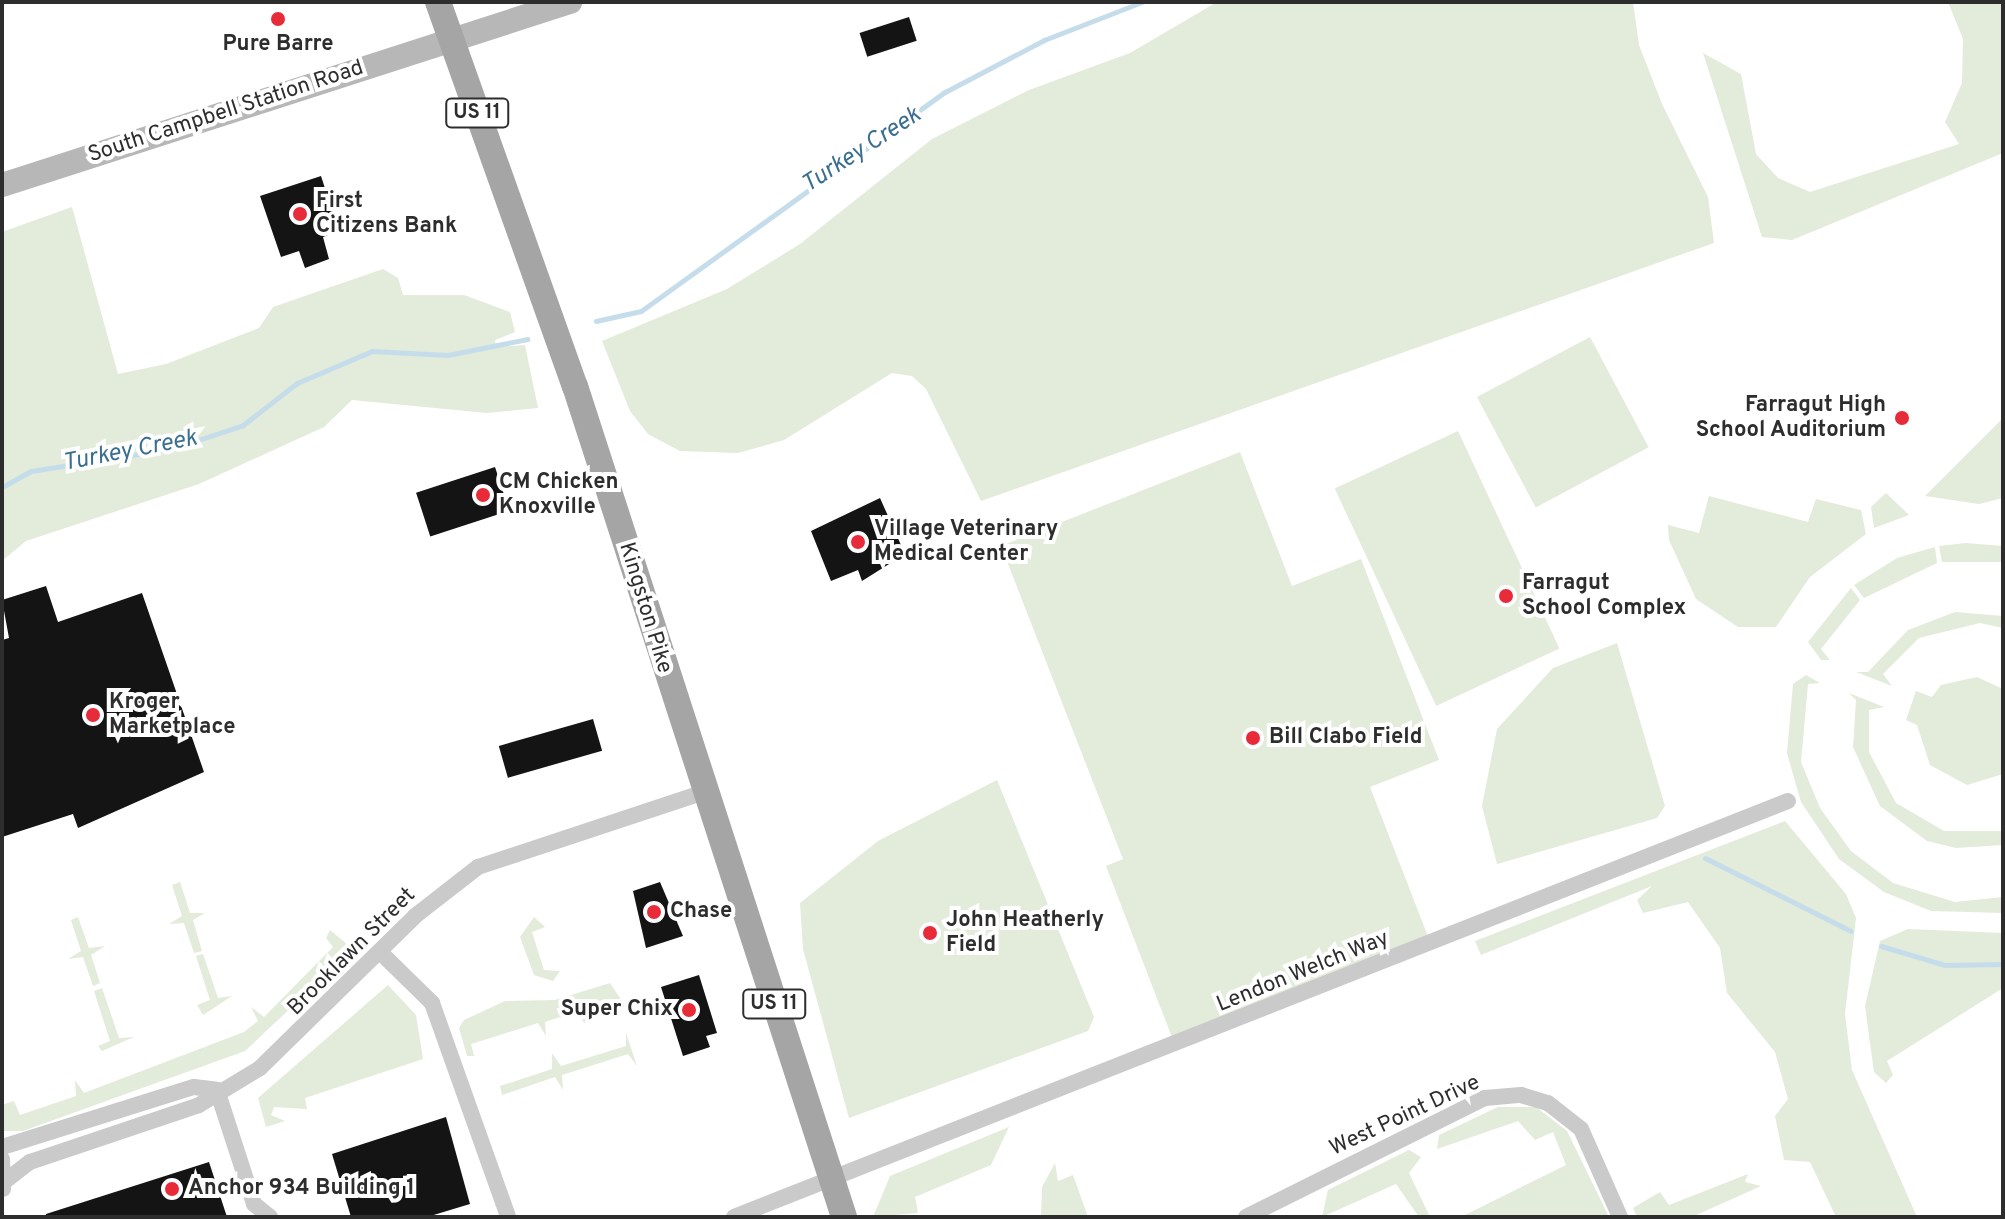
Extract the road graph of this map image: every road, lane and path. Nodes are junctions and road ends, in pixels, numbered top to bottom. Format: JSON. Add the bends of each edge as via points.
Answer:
{"nodes":[{"id":1,"x":438,"y":2,"type":"edge"},
{"id":2,"x":570,"y":2,"type":"edge"},
{"id":3,"x":451,"y":40,"type":"junction"},
{"id":4,"x":2,"y":185,"type":"edge"},
{"id":5,"x":705,"y":792,"type":"junction"},
{"id":6,"x":1788,"y":801,"type":"dead end"},
{"id":7,"x":380,"y":952,"type":"junction"},
{"id":8,"x":217,"y":1090,"type":"junction"},
{"id":9,"x":2,"y":1147,"type":"edge"},
{"id":10,"x":2,"y":1159,"type":"edge"},
{"id":11,"x":833,"y":1183,"type":"junction"},
{"id":12,"x":3,"y":1186,"type":"edge"},
{"id":13,"x":253,"y":1210,"type":"edge"},
{"id":14,"x":270,"y":1217,"type":"edge"},
{"id":15,"x":508,"y":1217,"type":"edge"},
{"id":16,"x":734,"y":1217,"type":"edge"},
{"id":17,"x":844,"y":1217,"type":"edge"},
{"id":18,"x":1246,"y":1217,"type":"edge"},
{"id":19,"x":1620,"y":1217,"type":"edge"}],
"edges":[{"from":1,"to":3,"type":"main road","name":"Kingston Pike","number":"US 11"},
{"from":2,"to":3,"type":"main road","name":"South Campbell Station Road"},
{"from":3,"to":4,"type":"main road","name":"South Campbell Station Road"},
{"from":3,"to":5,"type":"main road","name":"Kingston Pike","number":"US 11","via":[[575,386]]},
{"from":5,"to":7,"type":"street","name":"Brooklawn Street","via":[[478,867]]},
{"from":5,"to":11,"type":"main road","name":"Kingston Pike","number":"US 11"},
{"from":6,"to":11,"type":"street","name":"Lendon Welch Way"},
{"from":7,"to":8,"type":"street","name":"Brooklawn Street","via":[[277,1056]]},
{"from":7,"to":15,"type":"street","via":[[432,1003]]},
{"from":8,"to":9,"type":"street","name":"Brooklawn Street","via":[[194,1087]]},
{"from":8,"to":12,"type":"street","name":"Brooklawn Street","via":[[199,1105],[30,1162]]},
{"from":8,"to":13,"type":"street"},
{"from":10,"to":12,"type":"street","name":"Brooklawn Street"},
{"from":11,"to":16,"type":"street","name":"Lendon Welch Way"},
{"from":11,"to":17,"type":"main road","name":"Kingston Pike","number":"US 11"},
{"from":13,"to":14,"type":"street"},
{"from":18,"to":19,"type":"street","name":"West Point Drive","via":[[1485,1098],[1521,1095],[1548,1103],[1581,1129]]}]}
